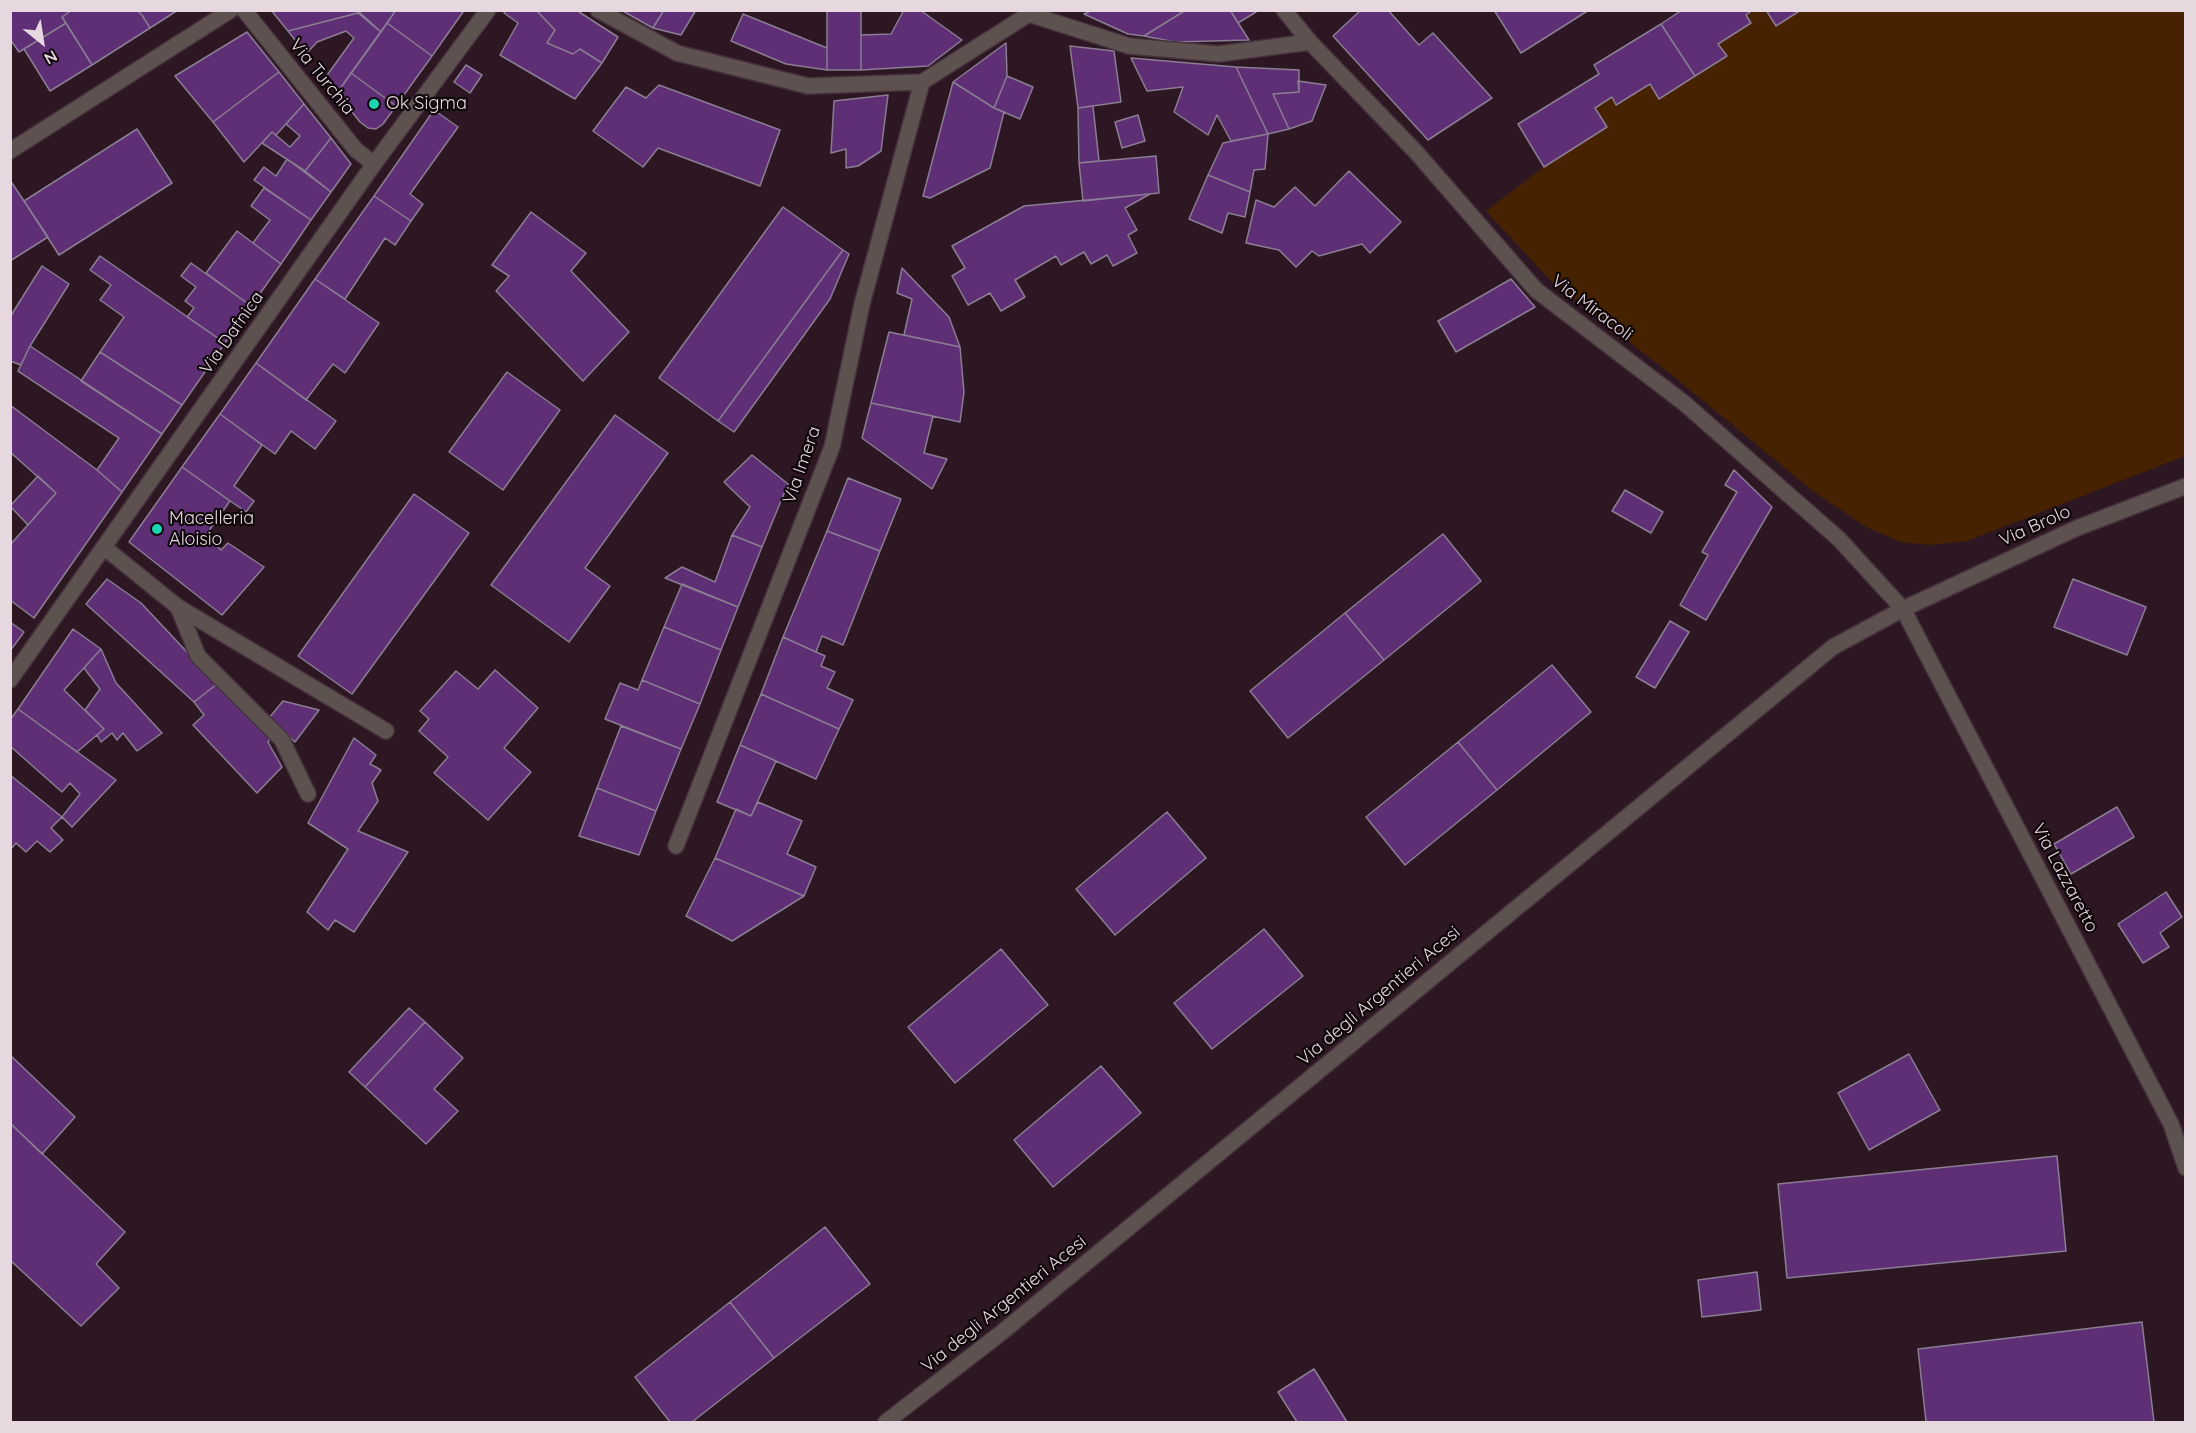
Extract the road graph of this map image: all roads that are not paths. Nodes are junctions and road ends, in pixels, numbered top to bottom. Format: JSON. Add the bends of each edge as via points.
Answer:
{"nodes":[{"id":1,"x":231,"y":10,"type":"edge"},
{"id":2,"x":244,"y":10,"type":"edge"},
{"id":3,"x":488,"y":10,"type":"edge"},
{"id":4,"x":598,"y":10,"type":"edge"},
{"id":5,"x":1284,"y":10,"type":"edge"},
{"id":6,"x":1310,"y":42,"type":"junction"},
{"id":7,"x":922,"y":82,"type":"junction"},
{"id":8,"x":10,"y":151,"type":"edge"},
{"id":9,"x":374,"y":164,"type":"junction"},
{"id":10,"x":2186,"y":486,"type":"edge"},
{"id":11,"x":105,"y":548,"type":"junction"},
{"id":12,"x":178,"y":608,"type":"junction"},
{"id":13,"x":1903,"y":609,"type":"junction"},
{"id":14,"x":10,"y":680,"type":"edge"},
{"id":15,"x":386,"y":731,"type":"dead end"},
{"id":16,"x":308,"y":794,"type":"dead end"},
{"id":17,"x":676,"y":846,"type":"dead end"},
{"id":18,"x":2186,"y":1168,"type":"edge"},
{"id":19,"x":886,"y":1422,"type":"edge"}],
"edges":[{"from":1,"to":8,"type":"street"},
{"from":2,"to":9,"type":"street","name":"Via Turchia","via":[[356,150]]},
{"from":3,"to":9,"type":"street","name":"Via Dafnica"},
{"from":4,"to":7,"type":"street","via":[[677,53],[808,86]]},
{"from":5,"to":6,"type":"street","name":"Via Miracoli"},
{"from":6,"to":7,"type":"street","via":[[1219,54],[1129,46],[1029,14]]},
{"from":6,"to":13,"type":"street","name":"Via Miracoli","via":[[1416,152],[1536,290],[1693,410],[1839,539]]},
{"from":7,"to":17,"type":"street","name":"Via Imera","via":[[862,304],[832,447]]},
{"from":9,"to":11,"type":"street","name":"Via Dafnica"},
{"from":10,"to":13,"type":"street","name":"Via Brolo","via":[[2077,528]]},
{"from":11,"to":12,"type":"street"},
{"from":11,"to":14,"type":"street","name":"Via Dafnica"},
{"from":12,"to":15,"type":"street"},
{"from":12,"to":16,"type":"street","via":[[198,656],[282,740]]},
{"from":13,"to":18,"type":"street","name":"Via Lazzaretto","via":[[2171,1124]]},
{"from":13,"to":19,"type":"street","name":"Via degli Argentieri Acesi","via":[[1833,647],[1010,1325]]}]}
